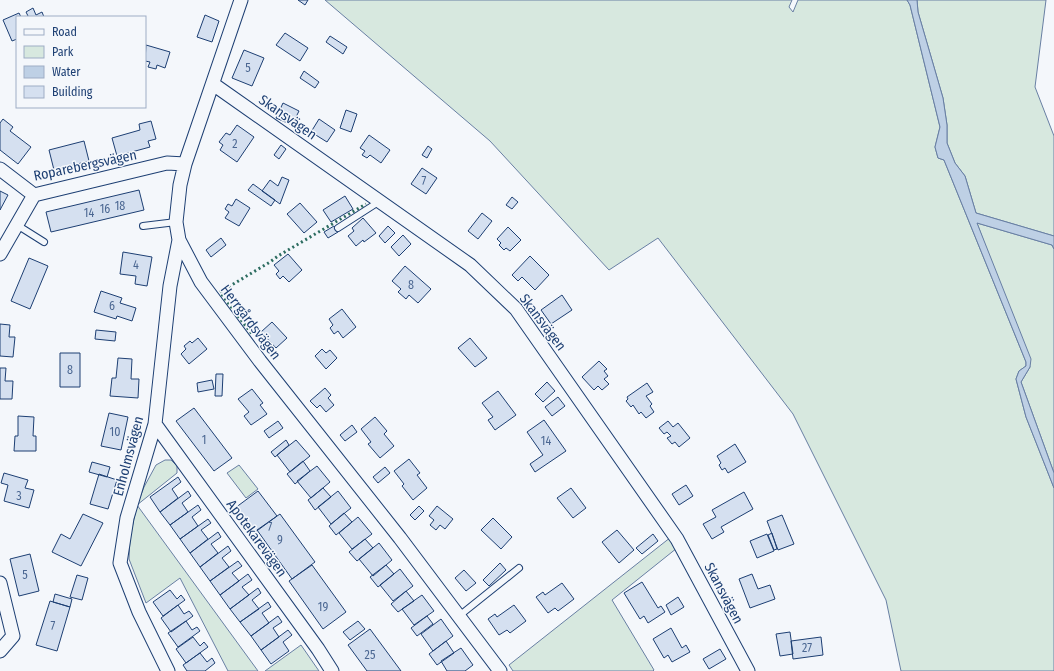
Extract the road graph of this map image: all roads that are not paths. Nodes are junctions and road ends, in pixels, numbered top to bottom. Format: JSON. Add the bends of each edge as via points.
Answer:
{"nodes":[{"id":1,"x":241,"y":0,"type":"edge"},
{"id":2,"x":213,"y":84,"type":"junction"},
{"id":3,"x":185,"y":164,"type":"junction"},
{"id":4,"x":0,"y":168,"type":"edge"},
{"id":5,"x":34,"y":195,"type":"junction"},
{"id":6,"x":380,"y":201,"type":"junction"},
{"id":7,"x":176,"y":222,"type":"junction"},
{"id":8,"x":17,"y":224,"type":"junction"},
{"id":9,"x":143,"y":226,"type":"dead end"},
{"id":10,"x":338,"y":228,"type":"dead end"},
{"id":11,"x":178,"y":240,"type":"junction"},
{"id":12,"x":44,"y":242,"type":"dead end"},
{"id":13,"x":0,"y":254,"type":"edge"},
{"id":14,"x":154,"y":424,"type":"junction"},
{"id":15,"x":519,"y":568,"type":"dead end"},
{"id":16,"x":0,"y":583,"type":"edge"},
{"id":17,"x":459,"y":616,"type":"junction"},
{"id":18,"x":0,"y":651,"type":"edge"},
{"id":19,"x":168,"y":671,"type":"edge"},
{"id":20,"x":332,"y":671,"type":"edge"},
{"id":21,"x":500,"y":671,"type":"edge"},
{"id":22,"x":748,"y":671,"type":"edge"}],
"edges":[{"from":1,"to":2,"type":"street","name":"Herrgårdsvägen"},
{"from":2,"to":3,"type":"street","name":"Herrgårdsvägen"},
{"from":2,"to":6,"type":"street","name":"Skansvägen"},
{"from":3,"to":5,"type":"street","name":"Roparebergsvägen","via":[[167,163]]},
{"from":3,"to":7,"type":"street","name":"Herrgårdsvägen"},
{"from":4,"to":5,"type":"street","name":"Roparebergsvägen"},
{"from":5,"to":8,"type":"street"},
{"from":6,"to":10,"type":"lane"},
{"from":6,"to":22,"type":"street","name":"Skansvägen","via":[[470,265],[516,309],[677,539]]},
{"from":7,"to":9,"type":"lane"},
{"from":7,"to":11,"type":"street","name":"Herrgårdsvägen"},
{"from":8,"to":12,"type":"lane"},
{"from":8,"to":13,"type":"street"},
{"from":11,"to":14,"type":"street","name":"Enholmsvägen"},
{"from":11,"to":17,"type":"street","name":"Herrgårdsvägen","via":[[201,282],[225,315]]},
{"from":14,"to":19,"type":"street","name":"Enholmsvägen","via":[[127,518],[120,563]]},
{"from":14,"to":20,"type":"street","name":"Apotekarevägen","via":[[318,648]]},
{"from":15,"to":17,"type":"lane"},
{"from":16,"to":18,"type":"street","via":[[13,636]]},
{"from":17,"to":21,"type":"street","name":"Herrgårdsvägen"}]}
